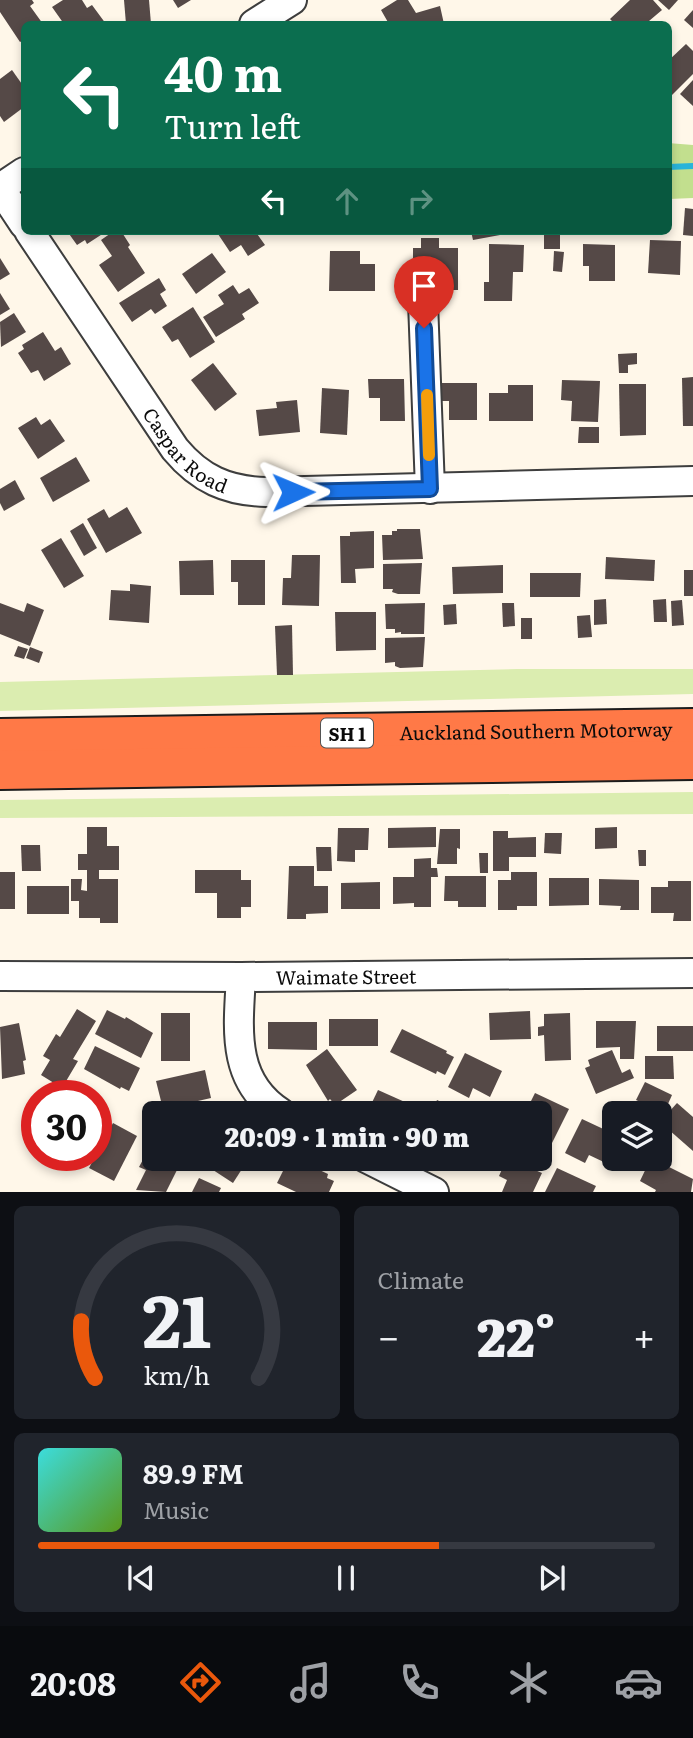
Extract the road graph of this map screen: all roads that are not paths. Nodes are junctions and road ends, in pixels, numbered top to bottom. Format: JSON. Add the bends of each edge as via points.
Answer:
{"nodes":[{"id":1,"x":292,"y":0,"type":"edge"},
{"id":2,"x":259,"y":21,"type":"edge"},
{"id":3,"x":21,"y":174,"type":"edge"},
{"id":4,"x":0,"y":188,"type":"edge"},
{"id":5,"x":21,"y":220,"type":"edge"},
{"id":6,"x":32,"y":235,"type":"edge"},
{"id":7,"x":423,"y":302,"type":"dead end"},
{"id":8,"x":693,"y":481,"type":"edge"},
{"id":9,"x":430,"y":489,"type":"junction"},
{"id":10,"x":693,"y":728,"type":"edge"},
{"id":11,"x":0,"y":738,"type":"edge"},
{"id":12,"x":693,"y":760,"type":"edge"},
{"id":13,"x":0,"y":770,"type":"edge"},
{"id":14,"x":693,"y":973,"type":"edge"},
{"id":15,"x":0,"y":976,"type":"edge"},
{"id":16,"x":241,"y":977,"type":"junction"},
{"id":17,"x":267,"y":1101,"type":"edge"},
{"id":18,"x":392,"y":1171,"type":"edge"},
{"id":19,"x":434,"y":1192,"type":"edge"}],
"edges":[{"from":1,"to":2,"type":"street"},
{"from":3,"to":4,"type":"street"},
{"from":4,"to":5,"type":"street"},
{"from":6,"to":9,"type":"street","name":"Caspar Road","via":[[175,449],[202,476],[246,492]]},
{"from":7,"to":9,"type":"street"},
{"from":8,"to":9,"type":"street","name":"Caspar Road"},
{"from":10,"to":11,"type":"highway","name":"Auckland Southern Motorway","number":"SH 1"},
{"from":12,"to":13,"type":"highway","name":"Auckland Southern Motorway","number":"SH 1"},
{"from":14,"to":16,"type":"street","name":"Waimate Street"},
{"from":15,"to":16,"type":"street","name":"Waimate Street"},
{"from":16,"to":17,"type":"street","via":[[239,1019],[246,1077]]},
{"from":18,"to":19,"type":"street"}]}
